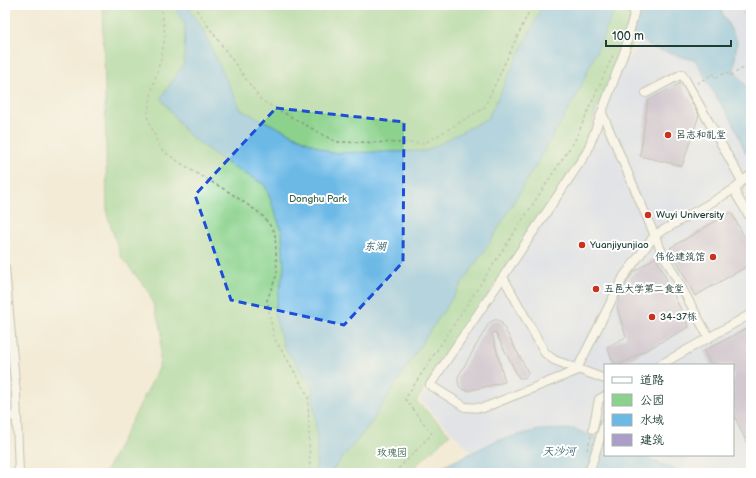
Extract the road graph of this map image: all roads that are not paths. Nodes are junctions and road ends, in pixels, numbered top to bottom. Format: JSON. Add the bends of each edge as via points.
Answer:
{"nodes":[{"id":1,"x":636,"y":5,"type":"edge"},
{"id":2,"x":746,"y":5,"type":"edge"},
{"id":3,"x":751,"y":14,"type":"edge"},
{"id":4,"x":646,"y":93,"type":"dead end"},
{"id":5,"x":602,"y":113,"type":"junction"},
{"id":6,"x":751,"y":175,"type":"edge"},
{"id":7,"x":742,"y":181,"type":"junction"},
{"id":8,"x":736,"y":188,"type":"junction"},
{"id":9,"x":751,"y":220,"type":"edge"},
{"id":10,"x":655,"y":235,"type":"junction"},
{"id":11,"x":5,"y":267,"type":"edge"},
{"id":12,"x":503,"y":277,"type":"junction"},
{"id":13,"x":751,"y":314,"type":"edge"},
{"id":14,"x":709,"y":338,"type":"junction"},
{"id":15,"x":662,"y":364,"type":"edge"},
{"id":16,"x":577,"y":369,"type":"junction"},
{"id":17,"x":604,"y":379,"type":"edge"},
{"id":18,"x":604,"y":396,"type":"edge"},
{"id":19,"x":5,"y":416,"type":"edge"},
{"id":20,"x":17,"y":417,"type":"junction"},
{"id":21,"x":604,"y":424,"type":"edge"},
{"id":22,"x":593,"y":429,"type":"dead end"},
{"id":23,"x":19,"y":473,"type":"edge"},
{"id":24,"x":589,"y":473,"type":"edge"}],
"edges":[{"from":1,"to":5,"type":"street","via":[[625,50]]},
{"from":2,"to":3,"type":"street"},
{"from":4,"to":7,"type":"street","via":[[682,74]]},
{"from":5,"to":10,"type":"street"},
{"from":5,"to":12,"type":"street","via":[[587,152]]},
{"from":6,"to":7,"type":"street"},
{"from":7,"to":8,"type":"street"},
{"from":8,"to":9,"type":"street","via":[[737,196]]},
{"from":8,"to":10,"type":"street"},
{"from":10,"to":14,"type":"street"},
{"from":10,"to":16,"type":"street","via":[[624,276]]},
{"from":11,"to":20,"type":"street"},
{"from":12,"to":16,"type":"street","via":[[545,353],[554,360]]},
{"from":12,"to":16,"type":"street","via":[[430,385],[465,407],[483,408]]},
{"from":13,"to":14,"type":"street"},
{"from":14,"to":15,"type":"street"},
{"from":16,"to":17,"type":"street"},
{"from":18,"to":22,"type":"street","via":[[599,399]]},
{"from":19,"to":20,"type":"street"},
{"from":20,"to":23,"type":"street"},
{"from":21,"to":24,"type":"street"}]}
